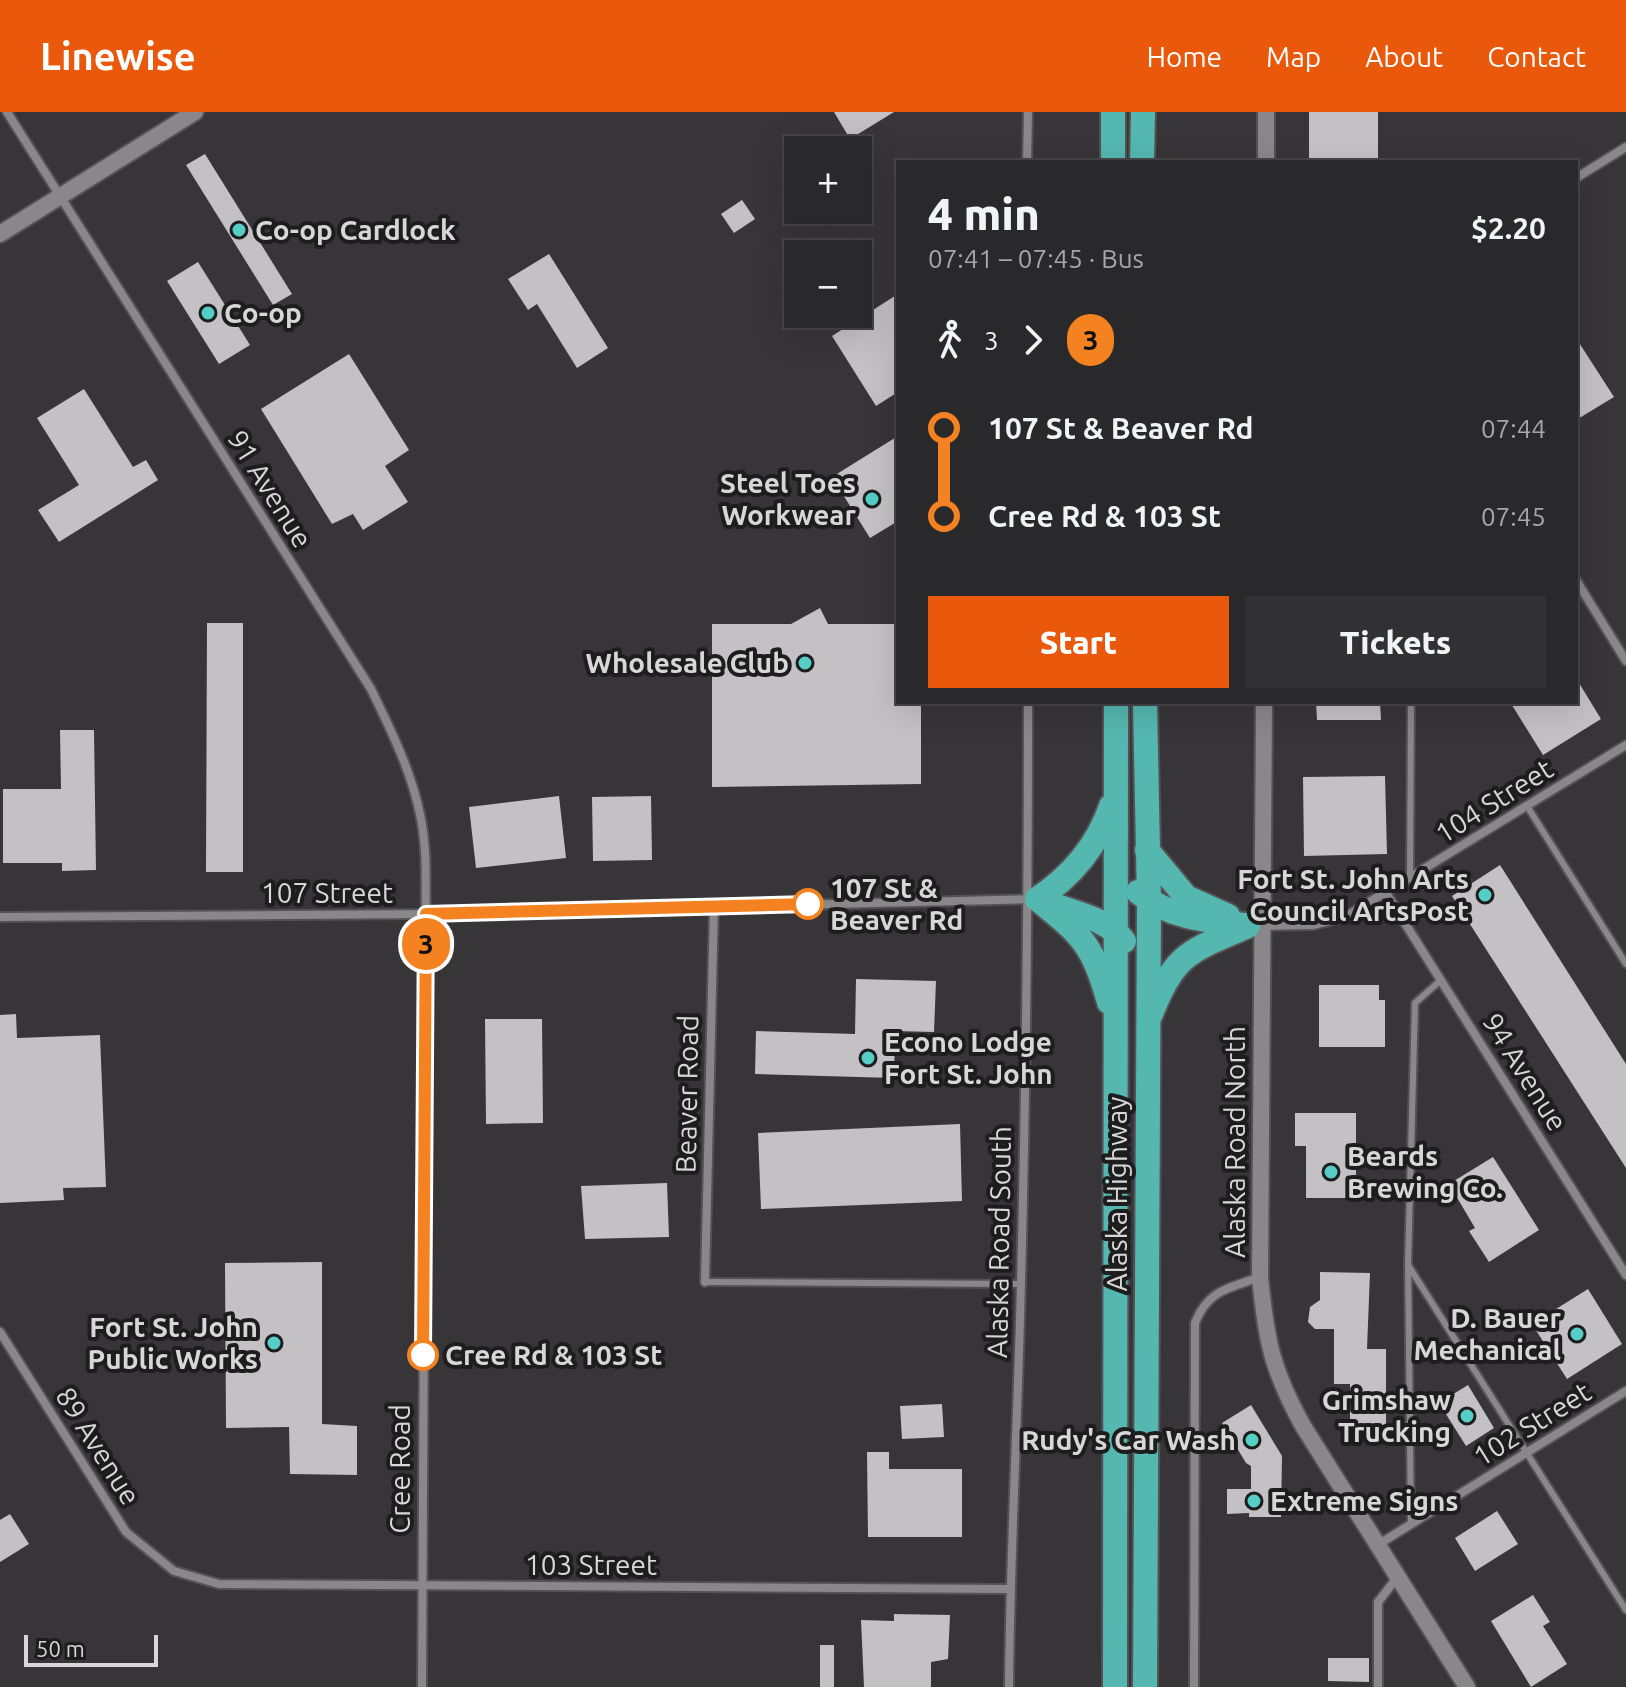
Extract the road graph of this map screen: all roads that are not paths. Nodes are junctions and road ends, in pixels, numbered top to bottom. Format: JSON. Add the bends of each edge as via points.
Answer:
{"nodes":[{"id":1,"x":7,"y":112,"type":"edge"},
{"id":2,"x":195,"y":112,"type":"edge"},
{"id":3,"x":1028,"y":112,"type":"edge"},
{"id":4,"x":1113,"y":112,"type":"edge"},
{"id":5,"x":1143,"y":112,"type":"edge"},
{"id":6,"x":1266,"y":112,"type":"edge"},
{"id":7,"x":1626,"y":147,"type":"edge"},
{"id":8,"x":1027,"y":160,"type":"edge"},
{"id":9,"x":1113,"y":160,"type":"edge"},
{"id":10,"x":1142,"y":160,"type":"edge"},
{"id":11,"x":1266,"y":160,"type":"edge"},
{"id":12,"x":1578,"y":177,"type":"edge"},
{"id":13,"x":60,"y":196,"type":"junction"},
{"id":14,"x":0,"y":234,"type":"edge"},
{"id":15,"x":1578,"y":583,"type":"edge"},
{"id":16,"x":1626,"y":661,"type":"edge"},
{"id":17,"x":1028,"y":704,"type":"edge"},
{"id":18,"x":1116,"y":704,"type":"edge"},
{"id":19,"x":1145,"y":704,"type":"edge"},
{"id":20,"x":1264,"y":704,"type":"edge"},
{"id":21,"x":1411,"y":704,"type":"edge"},
{"id":22,"x":1626,"y":745,"type":"edge"},
{"id":23,"x":1116,"y":789,"type":"junction"},
{"id":24,"x":1527,"y":806,"type":"junction"},
{"id":25,"x":1147,"y":850,"type":"junction"},
{"id":26,"x":1116,"y":874,"type":"junction"},
{"id":27,"x":1410,"y":879,"type":"junction"},
{"id":28,"x":1386,"y":893,"type":"junction"},
{"id":29,"x":1033,"y":899,"type":"junction"},
{"id":30,"x":1149,"y":901,"type":"junction"},
{"id":31,"x":714,"y":906,"type":"junction"},
{"id":32,"x":426,"y":914,"type":"junction"},
{"id":33,"x":0,"y":917,"type":"edge"},
{"id":34,"x":1256,"y":926,"type":"junction"},
{"id":35,"x":1117,"y":931,"type":"junction"},
{"id":36,"x":1626,"y":964,"type":"edge"},
{"id":37,"x":1147,"y":973,"type":"junction"},
{"id":38,"x":1441,"y":980,"type":"junction"},
{"id":39,"x":1116,"y":1026,"type":"junction"},
{"id":40,"x":1147,"y":1026,"type":"junction"},
{"id":41,"x":1408,"y":1264,"type":"junction"},
{"id":42,"x":1626,"y":1275,"type":"edge"},
{"id":43,"x":1260,"y":1277,"type":"junction"},
{"id":44,"x":705,"y":1282,"type":"joint"},
{"id":45,"x":1021,"y":1284,"type":"junction"},
{"id":46,"x":0,"y":1332,"type":"edge"},
{"id":47,"x":1626,"y":1391,"type":"edge"},
{"id":48,"x":1528,"y":1453,"type":"junction"},
{"id":49,"x":1411,"y":1525,"type":"junction"},
{"id":50,"x":1379,"y":1544,"type":"junction"},
{"id":51,"x":174,"y":1571,"type":"joint"},
{"id":52,"x":1399,"y":1575,"type":"junction"},
{"id":53,"x":421,"y":1586,"type":"junction"},
{"id":54,"x":1010,"y":1589,"type":"junction"},
{"id":55,"x":1626,"y":1610,"type":"edge"},
{"id":56,"x":422,"y":1687,"type":"edge"},
{"id":57,"x":1009,"y":1687,"type":"edge"},
{"id":58,"x":1115,"y":1687,"type":"edge"},
{"id":59,"x":1145,"y":1687,"type":"edge"},
{"id":60,"x":1194,"y":1687,"type":"edge"},
{"id":61,"x":1378,"y":1687,"type":"edge"},
{"id":62,"x":1467,"y":1687,"type":"edge"}],
"edges":[{"from":1,"to":13,"type":"street","name":"91 Avenue"},
{"from":2,"to":13,"type":"street"},
{"from":3,"to":8,"type":"street"},
{"from":4,"to":9,"type":"highway"},
{"from":5,"to":10,"type":"highway"},
{"from":6,"to":11,"type":"street"},
{"from":7,"to":12,"type":"street"},
{"from":13,"to":14,"type":"street"},
{"from":13,"to":32,"type":"street","name":"91 Avenue","via":[[371,689],[413,790],[424,839]]},
{"from":15,"to":16,"type":"street"},
{"from":17,"to":29,"type":"street","name":"Alaska Road South"},
{"from":18,"to":23,"type":"highway","name":"Alaska Highway"},
{"from":19,"to":25,"type":"highway","name":"Alaska Highway"},
{"from":20,"to":34,"type":"street","name":"Alaska Road North"},
{"from":21,"to":27,"type":"lane"},
{"from":22,"to":24,"type":"street","name":"104 Street"},
{"from":23,"to":26,"type":"highway","name":"Alaska Highway"},
{"from":23,"to":29,"type":"highway","via":[[1103,828],[1087,852],[1056,887]]},
{"from":24,"to":27,"type":"street","name":"104 Street"},
{"from":24,"to":36,"type":"lane"},
{"from":25,"to":30,"type":"highway","name":"Alaska Highway"},
{"from":25,"to":34,"type":"highway","via":[[1186,897]]},
{"from":26,"to":30,"type":"highway"},
{"from":26,"to":35,"type":"highway","name":"Alaska Highway"},
{"from":27,"to":28,"type":"street","name":"104 Street"},
{"from":28,"to":34,"type":"street","name":"104 Street","via":[[1332,922]]},
{"from":28,"to":38,"type":"street","name":"94 Avenue"},
{"from":29,"to":31,"type":"street","name":"107 Street"},
{"from":29,"to":35,"type":"highway"},
{"from":29,"to":39,"type":"highway","via":[[1088,944]]},
{"from":29,"to":45,"type":"street","name":"Alaska Road South"},
{"from":30,"to":34,"type":"highway","via":[[1194,919]]},
{"from":30,"to":37,"type":"highway","name":"Alaska Highway"},
{"from":31,"to":32,"type":"street","name":"107 Street"},
{"from":31,"to":44,"type":"street","name":"Beaver Road"},
{"from":32,"to":33,"type":"street","name":"107 Street"},
{"from":32,"to":53,"type":"street","name":"Cree Road"},
{"from":34,"to":40,"type":"highway","via":[[1197,949],[1176,964]]},
{"from":34,"to":43,"type":"street","name":"Alaska Road North"},
{"from":35,"to":37,"type":"highway"},
{"from":35,"to":39,"type":"highway","name":"Alaska Highway"},
{"from":37,"to":40,"type":"highway","name":"Alaska Highway"},
{"from":38,"to":41,"type":"lane","via":[[1415,1003]]},
{"from":38,"to":42,"type":"street","name":"94 Avenue"},
{"from":39,"to":58,"type":"highway","name":"Alaska Highway"},
{"from":40,"to":59,"type":"highway","name":"Alaska Highway"},
{"from":41,"to":48,"type":"lane"},
{"from":41,"to":49,"type":"lane"},
{"from":43,"to":50,"type":"street","via":[[1271,1359],[1283,1390]]},
{"from":43,"to":60,"type":"street","name":"Alaska Road North","via":[[1212,1295],[1195,1323]]},
{"from":44,"to":45,"type":"lane"},
{"from":45,"to":54,"type":"street","name":"Alaska Road South"},
{"from":46,"to":51,"type":"street","name":"89 Avenue","via":[[126,1532]]},
{"from":47,"to":48,"type":"street","name":"102 Street"},
{"from":48,"to":49,"type":"street","name":"102 Street"},
{"from":48,"to":55,"type":"lane"},
{"from":49,"to":50,"type":"street","name":"102 Street"},
{"from":50,"to":52,"type":"street"},
{"from":51,"to":53,"type":"street","name":"103 Street","via":[[219,1584]]},
{"from":52,"to":61,"type":"street","via":[[1378,1602]]},
{"from":52,"to":62,"type":"street"},
{"from":53,"to":54,"type":"street","name":"103 Street"},
{"from":53,"to":56,"type":"street","name":"Cree Road"},
{"from":54,"to":57,"type":"street","name":"Alaska Road South"}]}
